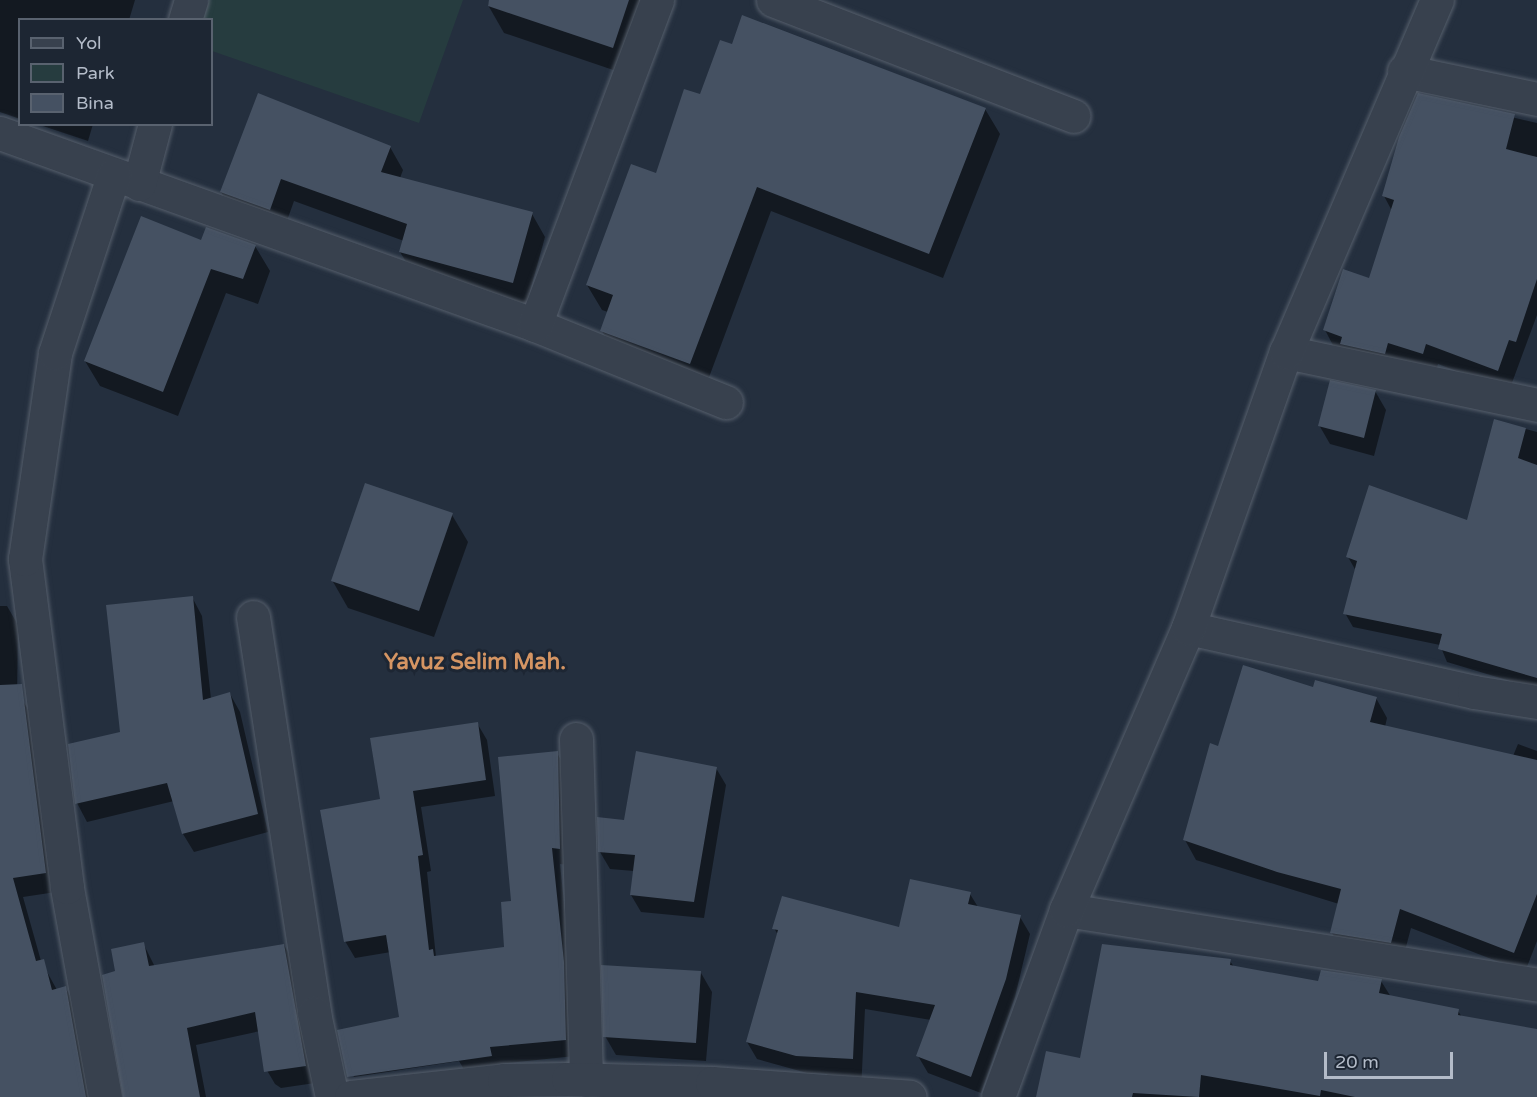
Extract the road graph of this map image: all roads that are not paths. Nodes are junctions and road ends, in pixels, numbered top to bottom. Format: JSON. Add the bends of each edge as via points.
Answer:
{"nodes":[{"id":1,"x":191,"y":0,"type":"edge"},
{"id":2,"x":657,"y":0,"type":"edge"},
{"id":3,"x":773,"y":0,"type":"edge"},
{"id":4,"x":1437,"y":0,"type":"edge"},
{"id":5,"x":186,"y":18,"type":"edge"},
{"id":6,"x":1404,"y":71,"type":"junction"},
{"id":7,"x":1537,"y":99,"type":"edge"},
{"id":8,"x":1073,"y":116,"type":"dead end"},
{"id":9,"x":154,"y":126,"type":"edge"},
{"id":10,"x":0,"y":133,"type":"edge"},
{"id":11,"x":126,"y":179,"type":"junction"},
{"id":12,"x":535,"y":325,"type":"junction"},
{"id":13,"x":1286,"y":352,"type":"junction"},
{"id":14,"x":726,"y":402,"type":"dead end"},
{"id":15,"x":1537,"y":405,"type":"edge"},
{"id":16,"x":253,"y":617,"type":"dead end"},
{"id":17,"x":1188,"y":628,"type":"junction"},
{"id":18,"x":1537,"y":702,"type":"edge"},
{"id":19,"x":576,"y":739,"type":"dead end"},
{"id":20,"x":1066,"y":910,"type":"junction"},
{"id":21,"x":1537,"y":985,"type":"edge"},
{"id":22,"x":573,"y":1085,"type":"edge"},
{"id":23,"x":105,"y":1097,"type":"edge"},
{"id":24,"x":332,"y":1097,"type":"edge"},
{"id":25,"x":351,"y":1097,"type":"edge"},
{"id":26,"x":910,"y":1097,"type":"edge"},
{"id":27,"x":998,"y":1097,"type":"edge"}],
"edges":[{"from":1,"to":5,"type":"street"},
{"from":2,"to":12,"type":"street"},
{"from":3,"to":8,"type":"street"},
{"from":4,"to":6,"type":"street"},
{"from":6,"to":7,"type":"street"},
{"from":6,"to":13,"type":"street"},
{"from":9,"to":11,"type":"street"},
{"from":10,"to":11,"type":"street"},
{"from":11,"to":12,"type":"street"},
{"from":11,"to":23,"type":"street","via":[[55,352],[25,559],[66,876]]},
{"from":12,"to":14,"type":"street"},
{"from":13,"to":15,"type":"street"},
{"from":13,"to":17,"type":"street"},
{"from":16,"to":24,"type":"street","via":[[314,1013]]},
{"from":17,"to":18,"type":"street","via":[[1474,692]]},
{"from":17,"to":20,"type":"street"},
{"from":19,"to":22,"type":"street"},
{"from":20,"to":21,"type":"street"},
{"from":20,"to":27,"type":"street"},
{"from":22,"to":25,"type":"street","via":[[504,1080]]},
{"from":22,"to":26,"type":"street","via":[[712,1083]]}]}
